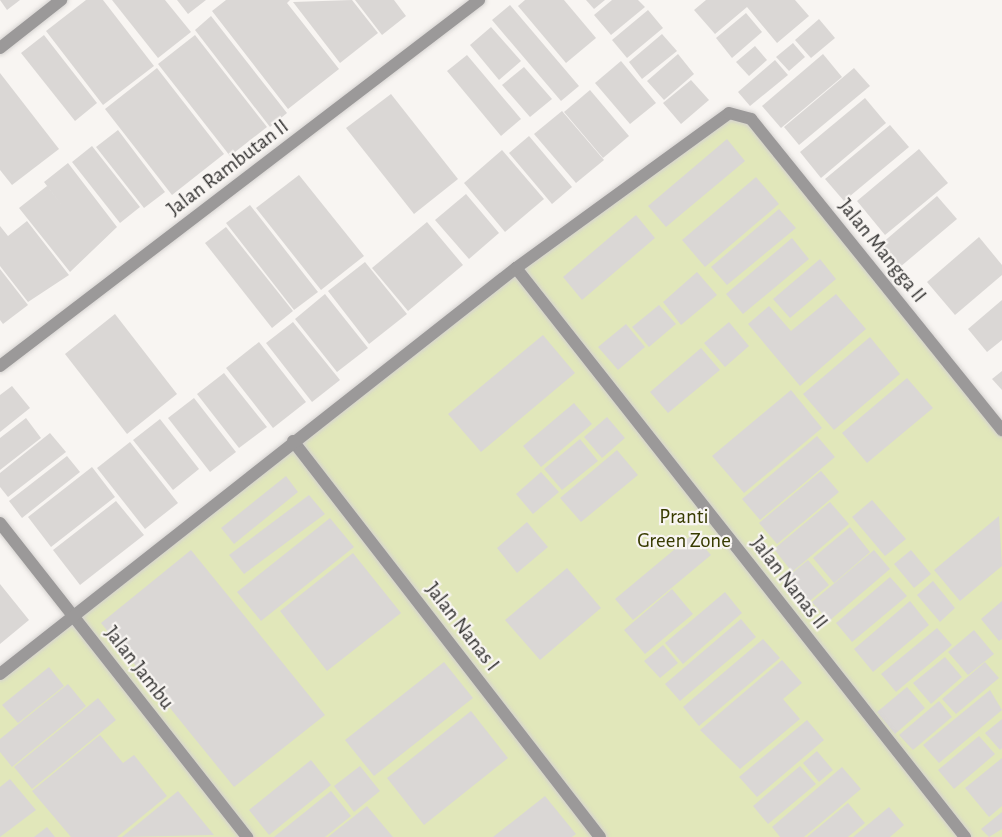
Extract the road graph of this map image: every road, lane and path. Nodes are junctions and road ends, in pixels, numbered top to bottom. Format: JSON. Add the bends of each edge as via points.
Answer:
{"nodes":[{"id":1,"x":479,"y":0,"type":"edge"},
{"id":2,"x":55,"y":2,"type":"edge"},
{"id":3,"x":0,"y":48,"type":"edge"},
{"id":4,"x":516,"y":267,"type":"junction"},
{"id":5,"x":0,"y":366,"type":"edge"},
{"id":6,"x":1002,"y":430,"type":"edge"},
{"id":7,"x":292,"y":441,"type":"junction"},
{"id":8,"x":0,"y":523,"type":"edge"},
{"id":9,"x":73,"y":615,"type":"junction"},
{"id":10,"x":0,"y":674,"type":"edge"},
{"id":11,"x":247,"y":837,"type":"edge"},
{"id":12,"x":600,"y":837,"type":"edge"},
{"id":13,"x":965,"y":837,"type":"edge"}],
"edges":[{"from":1,"to":5,"type":"street","name":"Jalan Rambutan II"},
{"from":2,"to":3,"type":"street"},
{"from":4,"to":6,"type":"street","name":"Jalan Mangga II","via":[[722,116],[744,114]]},
{"from":4,"to":7,"type":"street"},
{"from":4,"to":13,"type":"street","name":"Jalan Nanas II"},
{"from":7,"to":9,"type":"street"},
{"from":7,"to":12,"type":"street","name":"Jalan Nanas I"},
{"from":8,"to":9,"type":"street","name":"Jalan Jambu"},
{"from":9,"to":10,"type":"street"},
{"from":9,"to":11,"type":"street","name":"Jalan Jambu"}]}
